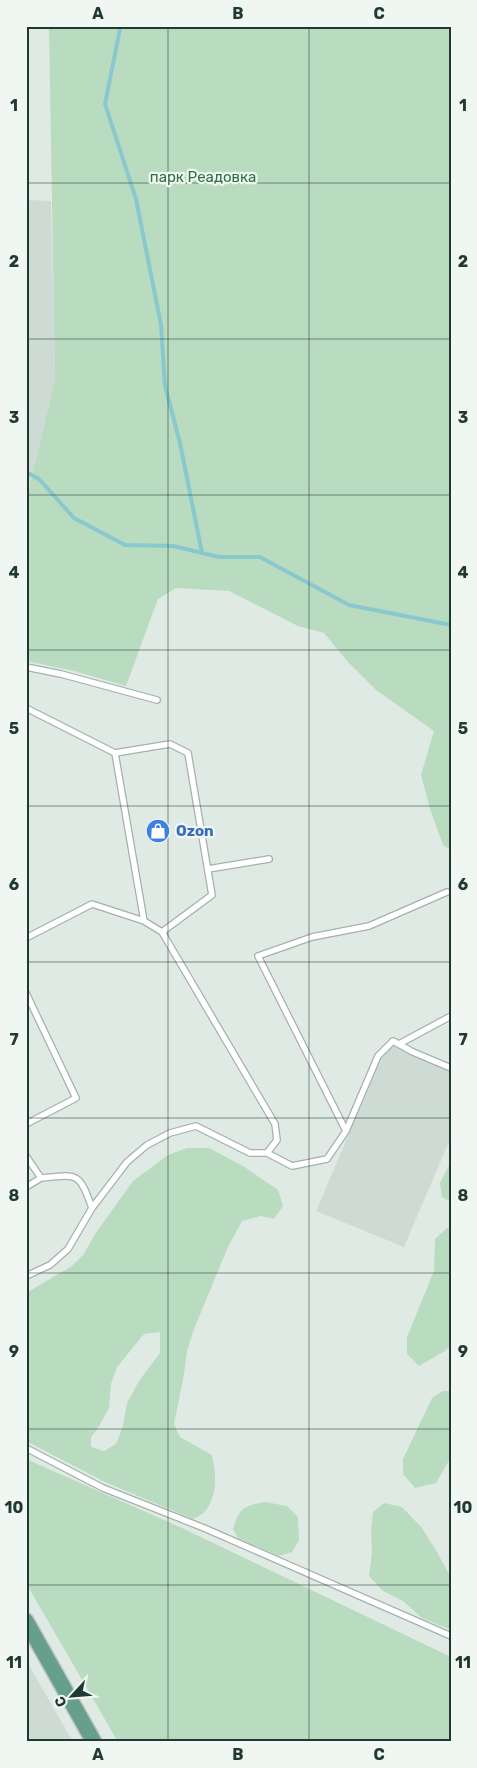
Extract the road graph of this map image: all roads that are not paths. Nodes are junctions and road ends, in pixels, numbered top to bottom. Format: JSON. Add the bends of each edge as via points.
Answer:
{"nodes":[{"id":1,"x":26,"y":667,"type":"edge"},
{"id":2,"x":157,"y":700,"type":"dead end"},
{"id":3,"x":26,"y":708,"type":"edge"},
{"id":4,"x":115,"y":753,"type":"junction"},
{"id":5,"x":269,"y":859,"type":"dead end"},
{"id":6,"x":208,"y":869,"type":"junction"},
{"id":7,"x":447,"y":892,"type":"dead end"},
{"id":8,"x":144,"y":921,"type":"junction"},
{"id":9,"x":162,"y":932,"type":"junction"},
{"id":10,"x":26,"y":938,"type":"edge"},
{"id":11,"x":26,"y":993,"type":"edge"},
{"id":12,"x":451,"y":1016,"type":"edge"},
{"id":13,"x":399,"y":1044,"type":"junction"},
{"id":14,"x":451,"y":1068,"type":"edge"},
{"id":15,"x":26,"y":1124,"type":"edge"},
{"id":16,"x":346,"y":1131,"type":"junction"},
{"id":17,"x":267,"y":1153,"type":"junction"},
{"id":18,"x":26,"y":1156,"type":"edge"},
{"id":19,"x":41,"y":1178,"type":"junction"},
{"id":20,"x":26,"y":1188,"type":"edge"},
{"id":21,"x":92,"y":1208,"type":"junction"},
{"id":22,"x":26,"y":1276,"type":"edge"},
{"id":23,"x":26,"y":1448,"type":"edge"},
{"id":24,"x":26,"y":1621,"type":"edge"},
{"id":25,"x":451,"y":1636,"type":"edge"},
{"id":26,"x":94,"y":1742,"type":"edge"}],
"edges":[{"from":1,"to":2,"type":"lane"},
{"from":3,"to":4,"type":"lane"},
{"from":4,"to":6,"type":"lane","via":[[170,744],[188,753]]},
{"from":4,"to":8,"type":"lane"},
{"from":5,"to":6,"type":"lane"},
{"from":6,"to":9,"type":"lane","via":[[212,895]]},
{"from":7,"to":16,"type":"lane","via":[[369,926],[312,937],[258,956]]},
{"from":8,"to":9,"type":"lane"},
{"from":8,"to":10,"type":"lane","via":[[92,904]]},
{"from":9,"to":17,"type":"lane","via":[[275,1124],[277,1140]]},
{"from":11,"to":15,"type":"lane","via":[[76,1098]]},
{"from":12,"to":13,"type":"lane"},
{"from":13,"to":14,"type":"lane"},
{"from":13,"to":16,"type":"lane","via":[[393,1041],[378,1056]]},
{"from":16,"to":17,"type":"lane","via":[[327,1160],[292,1166]]},
{"from":17,"to":21,"type":"lane","via":[[250,1152],[196,1126],[170,1133],[147,1145],[127,1162]]},
{"from":18,"to":19,"type":"lane"},
{"from":19,"to":20,"type":"lane"},
{"from":19,"to":21,"type":"lane","via":[[74,1176],[83,1185]]},
{"from":21,"to":22,"type":"lane","via":[[68,1249],[50,1265]]},
{"from":23,"to":25,"type":"lane","via":[[103,1488],[204,1528]]},
{"from":24,"to":26,"type":"main road"}]}
